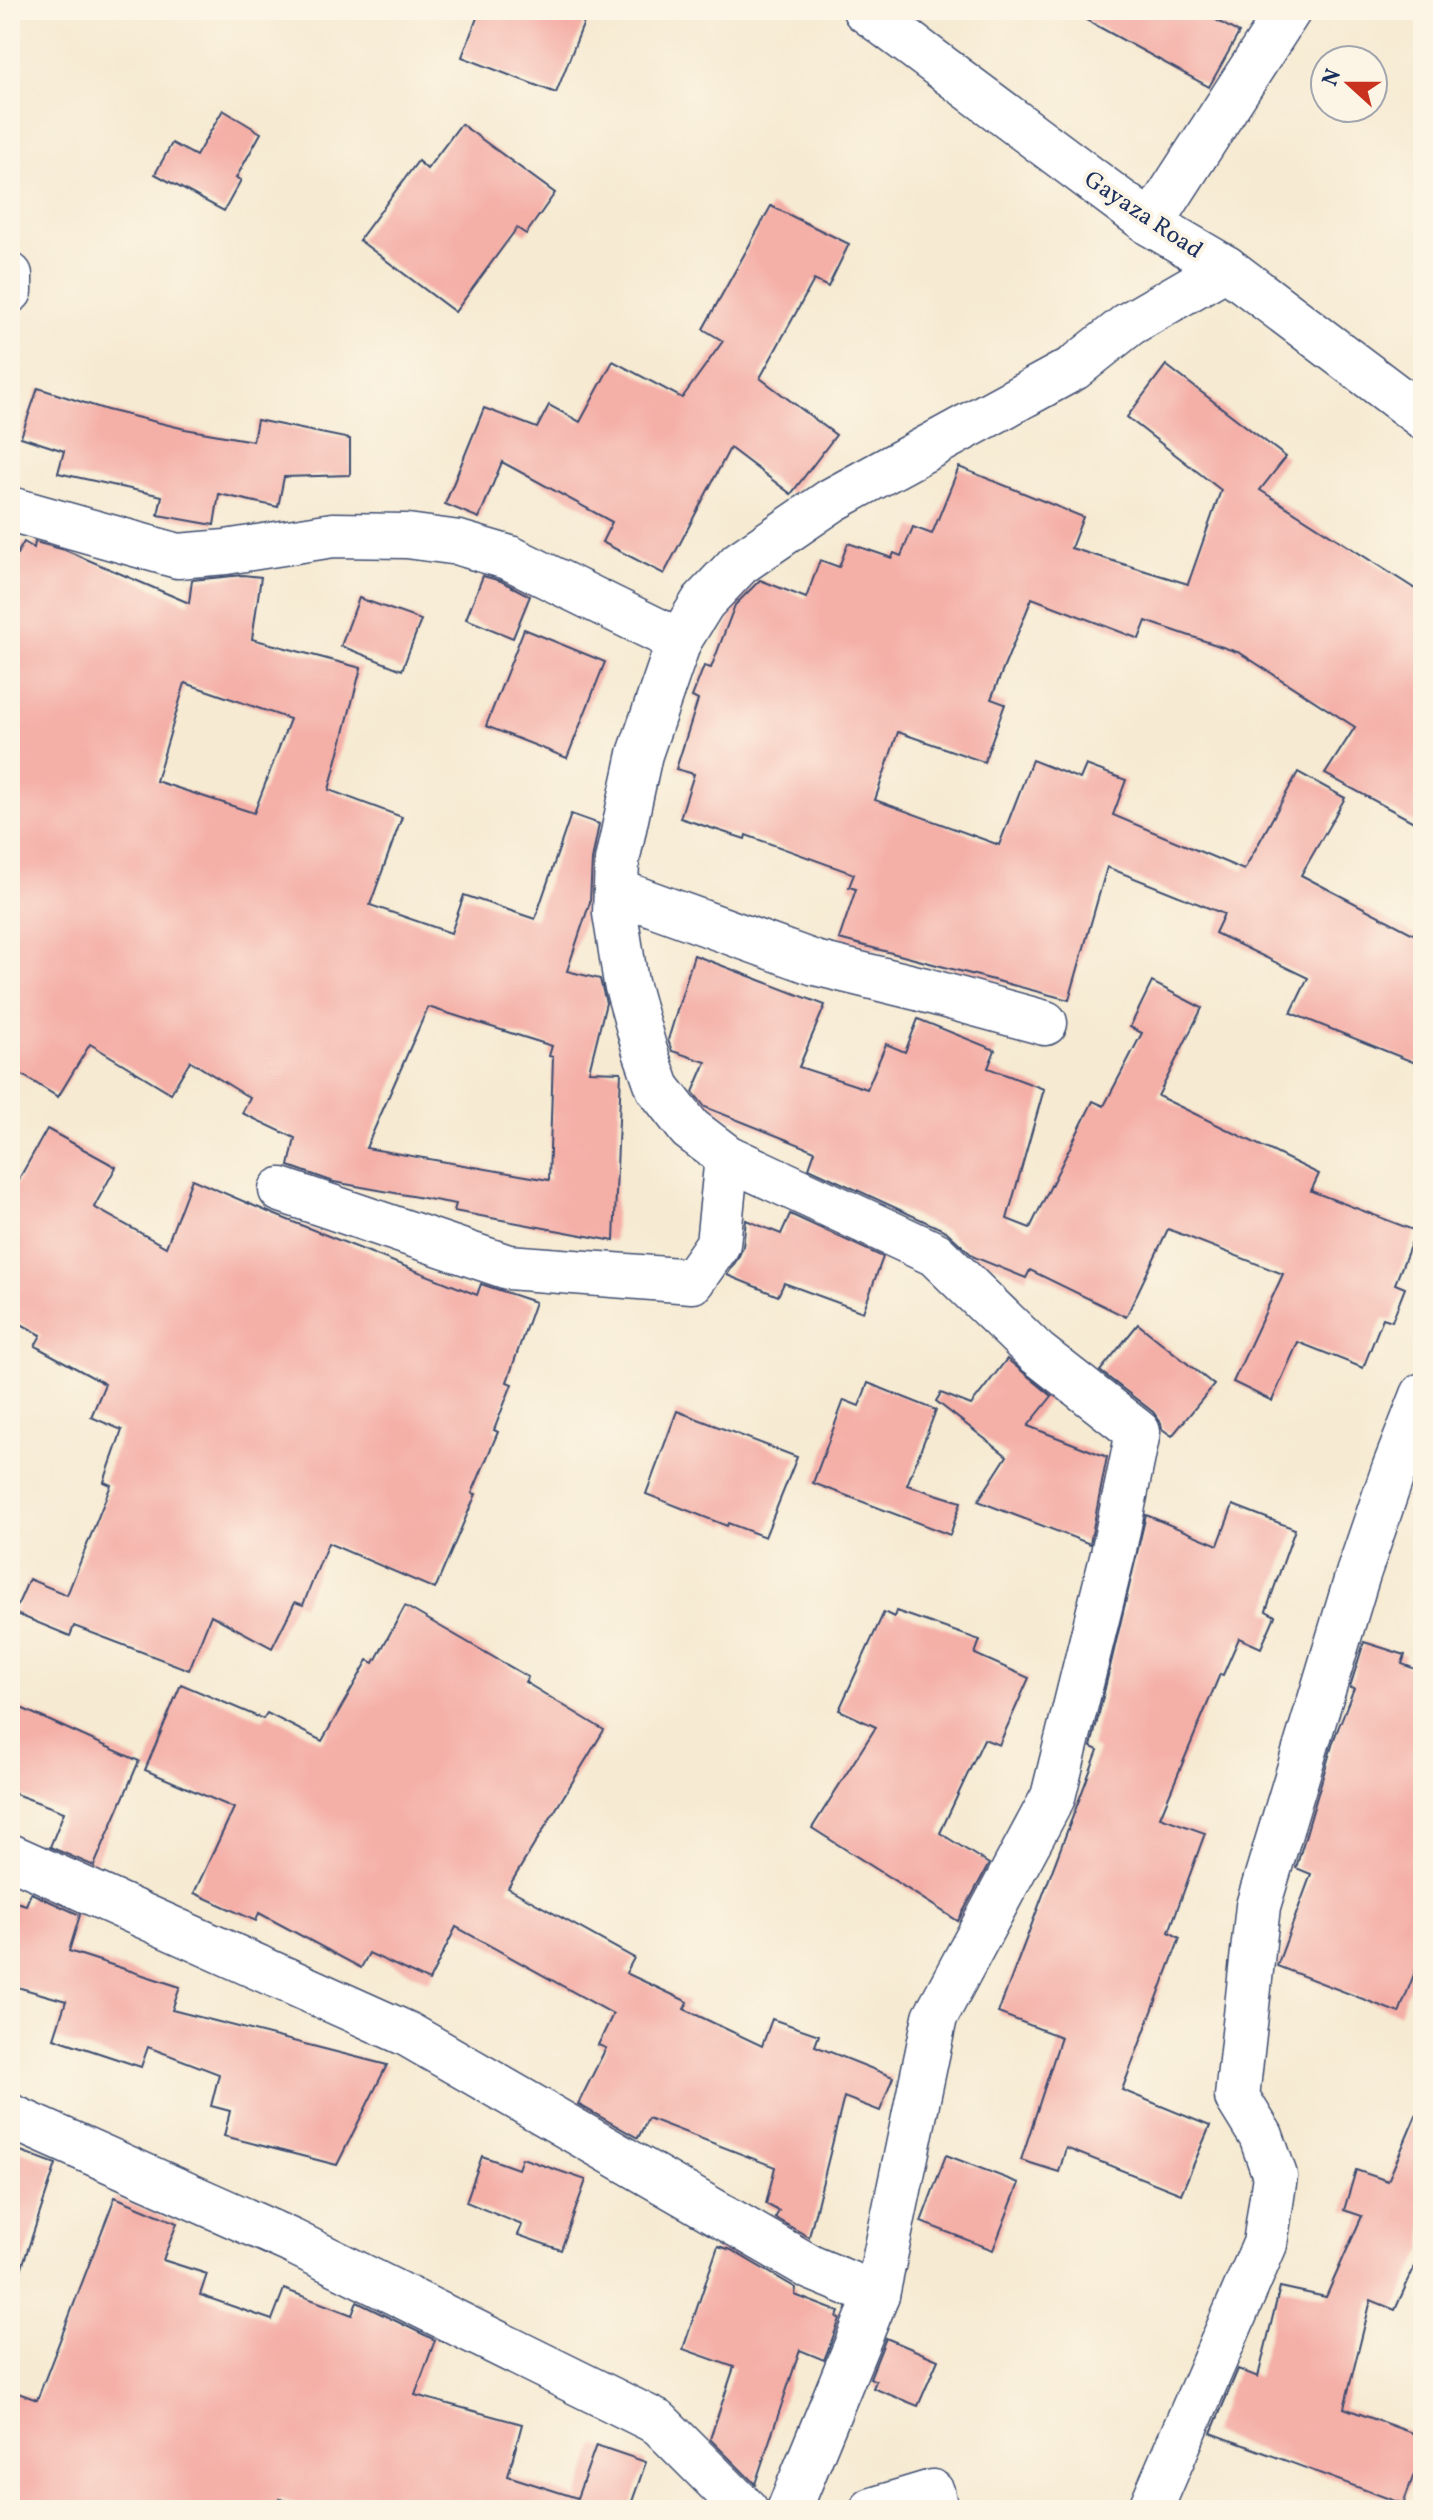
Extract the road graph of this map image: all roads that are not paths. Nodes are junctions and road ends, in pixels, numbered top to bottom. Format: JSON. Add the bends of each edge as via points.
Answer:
{"nodes":[{"id":1,"x":865,"y":10,"type":"edge"},
{"id":2,"x":1289,"y":10,"type":"edge"},
{"id":3,"x":1151,"y":224,"type":"junction"},
{"id":4,"x":1226,"y":268,"type":"junction"},
{"id":5,"x":10,"y":275,"type":"edge"},
{"id":6,"x":10,"y":291,"type":"edge"},
{"id":7,"x":1423,"y":417,"type":"edge"},
{"id":8,"x":10,"y":509,"type":"edge"},
{"id":9,"x":679,"y":641,"type":"junction"},
{"id":10,"x":616,"y":891,"type":"junction"},
{"id":11,"x":1045,"y":1023,"type":"dead end"},
{"id":12,"x":727,"y":1157,"type":"junction"},
{"id":13,"x":281,"y":1190,"type":"dead end"},
{"id":14,"x":1423,"y":1395,"type":"edge"},
{"id":15,"x":10,"y":1856,"type":"edge"},
{"id":16,"x":10,"y":2116,"type":"edge"},
{"id":17,"x":877,"y":2295,"type":"junction"},
{"id":18,"x":746,"y":2510,"type":"edge"},
{"id":19,"x":789,"y":2510,"type":"edge"},
{"id":20,"x":872,"y":2510,"type":"edge"},
{"id":21,"x":936,"y":2510,"type":"edge"},
{"id":22,"x":1150,"y":2510,"type":"edge"}],
"edges":[{"from":1,"to":3,"type":"street","name":"Gayaza Road"},
{"from":2,"to":3,"type":"street"},
{"from":3,"to":4,"type":"street","name":"Gayaza Road"},
{"from":4,"to":7,"type":"street","name":"Gayaza Road"},
{"from":4,"to":9,"type":"street","via":[[1129,324],[1074,368],[819,509],[740,563],[703,602]]},
{"from":5,"to":6,"type":"street"},
{"from":8,"to":9,"type":"street","via":[[178,556],[333,535],[459,543],[510,558]]},
{"from":9,"to":10,"type":"street","via":[[640,754],[617,861]]},
{"from":10,"to":11,"type":"street","via":[[815,963]]},
{"from":10,"to":12,"type":"street","via":[[626,983],[658,1088],[690,1129]]},
{"from":12,"to":13,"type":"street","via":[[718,1244],[692,1281],[508,1267]]},
{"from":12,"to":17,"type":"street","via":[[935,1254],[1037,1353],[1138,1432],[1053,1797],[935,2017]]},
{"from":14,"to":22,"type":"street","via":[[1358,1574],[1258,1906],[1237,2097],[1261,2136],[1275,2176],[1265,2244]]},
{"from":15,"to":17,"type":"street","via":[[407,2034],[812,2268]]},
{"from":16,"to":18,"type":"street","via":[[291,2241],[659,2423]]},
{"from":17,"to":19,"type":"street"},
{"from":20,"to":21,"type":"street","via":[[932,2492]]}]}
